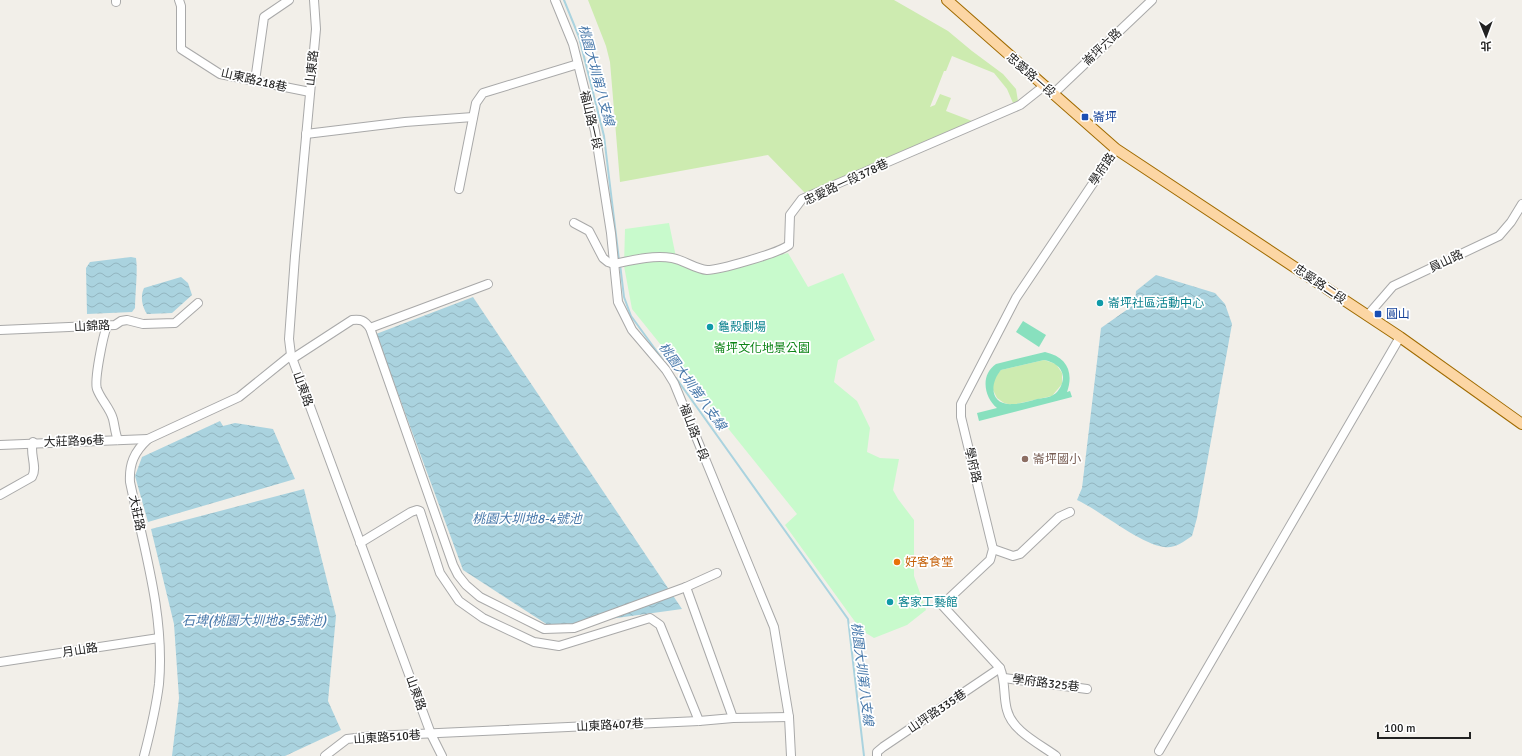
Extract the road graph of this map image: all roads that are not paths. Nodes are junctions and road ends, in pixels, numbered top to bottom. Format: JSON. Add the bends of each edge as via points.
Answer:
{"nodes":[{"id":1,"x":180,"y":0,"type":"edge"},
{"id":2,"x":289,"y":0,"type":"edge"},
{"id":3,"x":314,"y":0,"type":"edge"},
{"id":4,"x":555,"y":0,"type":"edge"},
{"id":5,"x":947,"y":0,"type":"edge"},
{"id":6,"x":1152,"y":0,"type":"edge"},
{"id":7,"x":578,"y":64,"type":"junction"},
{"id":8,"x":255,"y":81,"type":"junction"},
{"id":9,"x":1044,"y":86,"type":"junction"},
{"id":10,"x":310,"y":92,"type":"junction"},
{"id":11,"x":1053,"y":94,"type":"junction"},
{"id":12,"x":473,"y":117,"type":"junction"},
{"id":13,"x":306,"y":134,"type":"junction"},
{"id":14,"x":1116,"y":149,"type":"junction"},
{"id":15,"x":458,"y":189,"type":"dead end"},
{"id":16,"x":1522,"y":204,"type":"edge"},
{"id":17,"x":574,"y":223,"type":"dead end"},
{"id":18,"x":618,"y":263,"type":"junction"},
{"id":19,"x":488,"y":284,"type":"dead end"},
{"id":20,"x":198,"y":303,"type":"dead end"},
{"id":21,"x":1367,"y":316,"type":"junction"},
{"id":22,"x":107,"y":326,"type":"junction"},
{"id":23,"x":370,"y":328,"type":"junction"},
{"id":24,"x":0,"y":330,"type":"edge"},
{"id":25,"x":1400,"y":337,"type":"junction"},
{"id":26,"x":291,"y":357,"type":"junction"},
{"id":27,"x":1522,"y":424,"type":"edge"},
{"id":28,"x":148,"y":439,"type":"junction"},
{"id":29,"x":118,"y":440,"type":"junction"},
{"id":30,"x":33,"y":442,"type":"junction"},
{"id":31,"x":0,"y":445,"type":"edge"},
{"id":32,"x":0,"y":495,"type":"edge"},
{"id":33,"x":1070,"y":512,"type":"dead end"},
{"id":34,"x":360,"y":543,"type":"junction"},
{"id":35,"x":993,"y":549,"type":"junction"},
{"id":36,"x":717,"y":573,"type":"dead end"},
{"id":37,"x":686,"y":587,"type":"junction"},
{"id":38,"x":159,"y":638,"type":"junction"},
{"id":39,"x":0,"y":662,"type":"edge"},
{"id":40,"x":1000,"y":668,"type":"junction"},
{"id":41,"x":1004,"y":678,"type":"junction"},
{"id":42,"x":1087,"y":689,"type":"dead end"},
{"id":43,"x":789,"y":717,"type":"junction"},
{"id":44,"x":733,"y":718,"type":"junction"},
{"id":45,"x":699,"y":721,"type":"junction"},
{"id":46,"x":431,"y":734,"type":"junction"},
{"id":47,"x":1159,"y":751,"type":"dead end"},
{"id":48,"x":144,"y":756,"type":"edge"},
{"id":49,"x":325,"y":756,"type":"edge"},
{"id":50,"x":442,"y":756,"type":"edge"},
{"id":51,"x":791,"y":756,"type":"edge"},
{"id":52,"x":877,"y":756,"type":"edge"},
{"id":53,"x":1056,"y":756,"type":"edge"}],
"edges":[{"from":1,"to":8,"type":"street","name":"山東路218巷","via":[[181,49],[220,74]]},
{"from":2,"to":8,"type":"street","via":[[264,16]]},
{"from":3,"to":10,"type":"street","name":"山東路","via":[[316,29]]},
{"from":4,"to":7,"type":"street","name":"福山路一段","via":[[573,44]]},
{"from":5,"to":9,"type":"main road","name":"忠愛路一段"},
{"from":6,"to":11,"type":"street","name":"崙坪六路"},
{"from":7,"to":12,"type":"street","via":[[483,92],[476,103]]},
{"from":7,"to":18,"type":"street","name":"福山路一段","via":[[595,131]]},
{"from":8,"to":10,"type":"street","name":"山東路218巷"},
{"from":9,"to":11,"type":"main road","name":"忠愛路一段"},
{"from":9,"to":18,"type":"street","name":"忠愛路一段378巷","via":[[1020,105],[802,199],[790,215],[789,245],[783,250],[707,270],[673,258],[657,257]]},
{"from":10,"to":13,"type":"street","name":"山東路"},
{"from":11,"to":14,"type":"main road","name":"忠愛路一段"},
{"from":12,"to":13,"type":"street","via":[[404,122]]},
{"from":12,"to":15,"type":"street"},
{"from":13,"to":26,"type":"street","name":"山東路","via":[[292,294]]},
{"from":14,"to":21,"type":"main road","name":"忠愛路二段"},
{"from":14,"to":35,"type":"street","name":"學府路","via":[[1016,298],[961,404],[961,418]]},
{"from":16,"to":21,"type":"street","name":"員山路","via":[[1499,236],[1393,286]]},
{"from":17,"to":18,"type":"street","via":[[589,231],[603,258],[608,262]]},
{"from":18,"to":43,"type":"street","name":"福山路一段","via":[[618,302],[632,330],[674,383],[774,627]]},
{"from":19,"to":23,"type":"street"},
{"from":20,"to":22,"type":"street","name":"山錦路","via":[[176,323],[143,324],[127,320]]},
{"from":21,"to":25,"type":"main road","name":"忠愛路二段"},
{"from":22,"to":24,"type":"street","name":"山錦路"},
{"from":22,"to":29,"type":"street","via":[[101,344],[96,387],[113,420]]},
{"from":23,"to":26,"type":"street","name":"大莊路","via":[[361,319],[352,320]]},
{"from":23,"to":37,"type":"street","via":[[447,550],[458,575],[480,597],[544,629],[574,628]]},
{"from":25,"to":27,"type":"main road","name":"忠愛路二段"},
{"from":25,"to":47,"type":"street"},
{"from":26,"to":28,"type":"street","name":"大莊路","via":[[239,397]]},
{"from":26,"to":34,"type":"street","name":"山東路"},
{"from":28,"to":29,"type":"street","name":"大莊路96巷"},
{"from":28,"to":38,"type":"street","name":"大莊路","via":[[133,458],[130,477],[156,601]]},
{"from":29,"to":30,"type":"street","name":"大莊路96巷"},
{"from":30,"to":31,"type":"street","name":"大莊路96巷"},
{"from":30,"to":32,"type":"street","via":[[30,450],[35,472],[32,478]]},
{"from":33,"to":35,"type":"street","via":[[1059,517],[1020,554],[1013,556]]},
{"from":34,"to":45,"type":"street","via":[[417,510],[420,512],[440,573],[459,601],[483,618],[534,642],[560,646],[650,618],[660,625]]},
{"from":34,"to":46,"type":"street","name":"山東路"},
{"from":35,"to":40,"type":"street","via":[[990,560],[942,605]]},
{"from":36,"to":37,"type":"street"},
{"from":37,"to":44,"type":"street"},
{"from":38,"to":39,"type":"street","name":"月山路"},
{"from":38,"to":48,"type":"street","name":"大莊路","via":[[159,685]]},
{"from":40,"to":41,"type":"street"},
{"from":40,"to":52,"type":"street","name":"山坪路335巷","via":[[883,747],[877,752]]},
{"from":41,"to":42,"type":"street","name":"學府路325巷"},
{"from":41,"to":53,"type":"street","via":[[1007,712],[1012,721]]},
{"from":43,"to":44,"type":"street","name":"山東路407巷"},
{"from":43,"to":51,"type":"street","name":"福山路一段"},
{"from":44,"to":45,"type":"street","name":"山東路407巷"},
{"from":45,"to":46,"type":"street","name":"山東路407巷"},
{"from":46,"to":49,"type":"street","name":"山東路510巷","via":[[347,739]]},
{"from":46,"to":50,"type":"street","name":"山東路"}]}
